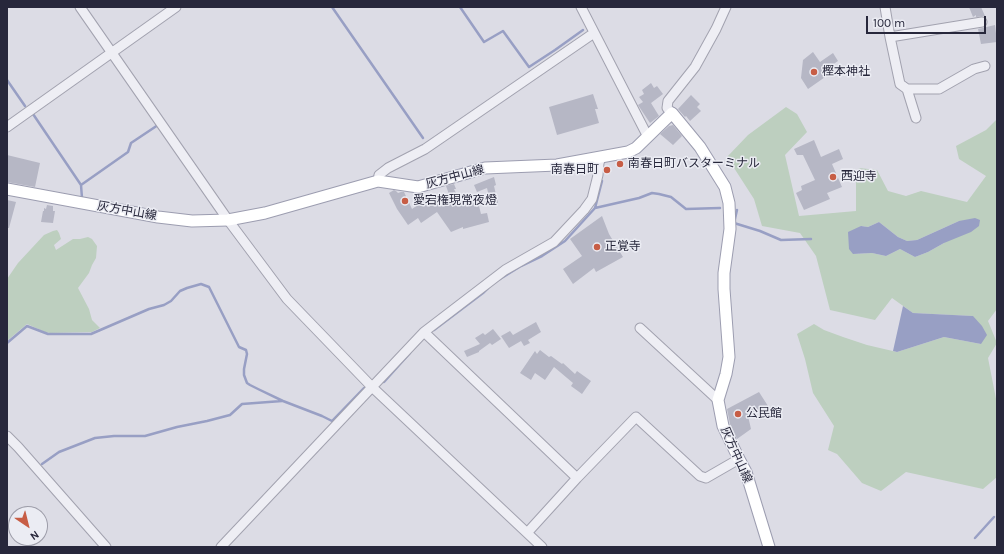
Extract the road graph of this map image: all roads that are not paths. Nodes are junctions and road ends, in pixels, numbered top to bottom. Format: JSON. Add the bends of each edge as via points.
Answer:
{"nodes":[{"id":1,"x":80,"y":7,"type":"edge"},
{"id":2,"x":176,"y":7,"type":"edge"},
{"id":3,"x":581,"y":7,"type":"edge"},
{"id":4,"x":726,"y":7,"type":"edge"},
{"id":5,"x":885,"y":7,"type":"edge"},
{"id":6,"x":982,"y":22,"type":"dead end"},
{"id":7,"x":594,"y":32,"type":"junction"},
{"id":8,"x":890,"y":37,"type":"junction"},
{"id":9,"x":112,"y":53,"type":"junction"},
{"id":10,"x":985,"y":66,"type":"dead end"},
{"id":11,"x":907,"y":89,"type":"junction"},
{"id":12,"x":672,"y":113,"type":"junction"},
{"id":13,"x":916,"y":118,"type":"dead end"},
{"id":14,"x":7,"y":126,"type":"edge"},
{"id":15,"x":648,"y":137,"type":"junction"},
{"id":16,"x":601,"y":157,"type":"junction"},
{"id":17,"x":378,"y":181,"type":"junction"},
{"id":18,"x":7,"y":189,"type":"edge"},
{"id":19,"x":228,"y":220,"type":"junction"},
{"id":20,"x":640,"y":328,"type":"dead end"},
{"id":21,"x":424,"y":332,"type":"junction"},
{"id":22,"x":372,"y":387,"type":"junction"},
{"id":23,"x":718,"y":400,"type":"junction"},
{"id":24,"x":7,"y":436,"type":"edge"},
{"id":25,"x":739,"y":460,"type":"junction"},
{"id":26,"x":577,"y":478,"type":"junction"},
{"id":27,"x":527,"y":533,"type":"junction"},
{"id":28,"x":106,"y":547,"type":"edge"},
{"id":29,"x":221,"y":547,"type":"edge"},
{"id":30,"x":542,"y":547,"type":"edge"},
{"id":31,"x":769,"y":547,"type":"edge"}],
"edges":[{"from":1,"to":9,"type":"street"},
{"from":2,"to":9,"type":"street"},
{"from":3,"to":7,"type":"street"},
{"from":4,"to":12,"type":"street","via":[[695,67],[668,101],[667,108]]},
{"from":5,"to":8,"type":"street"},
{"from":6,"to":8,"type":"street"},
{"from":7,"to":15,"type":"street"},
{"from":7,"to":17,"type":"street","via":[[425,149],[388,168],[379,175]]},
{"from":8,"to":11,"type":"street","via":[[900,84]]},
{"from":9,"to":14,"type":"street"},
{"from":9,"to":19,"type":"street"},
{"from":10,"to":11,"type":"street","via":[[974,69],[939,89]]},
{"from":11,"to":13,"type":"street"},
{"from":12,"to":15,"type":"main road","name":"灰方中山線"},
{"from":12,"to":23,"type":"main road","name":"灰方中山線","via":[[700,147],[725,187],[729,203],[730,229],[724,273],[729,358]]},
{"from":15,"to":16,"type":"main road","name":"灰方中山線","via":[[633,150]]},
{"from":16,"to":17,"type":"main road","name":"灰方中山線","via":[[557,165],[485,168],[418,187]]},
{"from":16,"to":21,"type":"street","via":[[592,199],[554,242],[505,270]]},
{"from":17,"to":19,"type":"main road","name":"灰方中山線","via":[[265,213]]},
{"from":18,"to":19,"type":"main road","name":"灰方中山線","via":[[158,217],[192,221]]},
{"from":19,"to":22,"type":"street","via":[[287,299]]},
{"from":20,"to":23,"type":"street"},
{"from":21,"to":22,"type":"street"},
{"from":21,"to":26,"type":"street"},
{"from":22,"to":27,"type":"street"},
{"from":22,"to":29,"type":"street"},
{"from":23,"to":25,"type":"main road","name":"灰方中山線","via":[[723,426]]},
{"from":24,"to":28,"type":"street"},
{"from":25,"to":26,"type":"street","via":[[706,478],[700,476],[636,417]]},
{"from":25,"to":31,"type":"main road","name":"灰方中山線","via":[[746,472]]},
{"from":26,"to":27,"type":"street"},
{"from":27,"to":30,"type":"street"}]}
